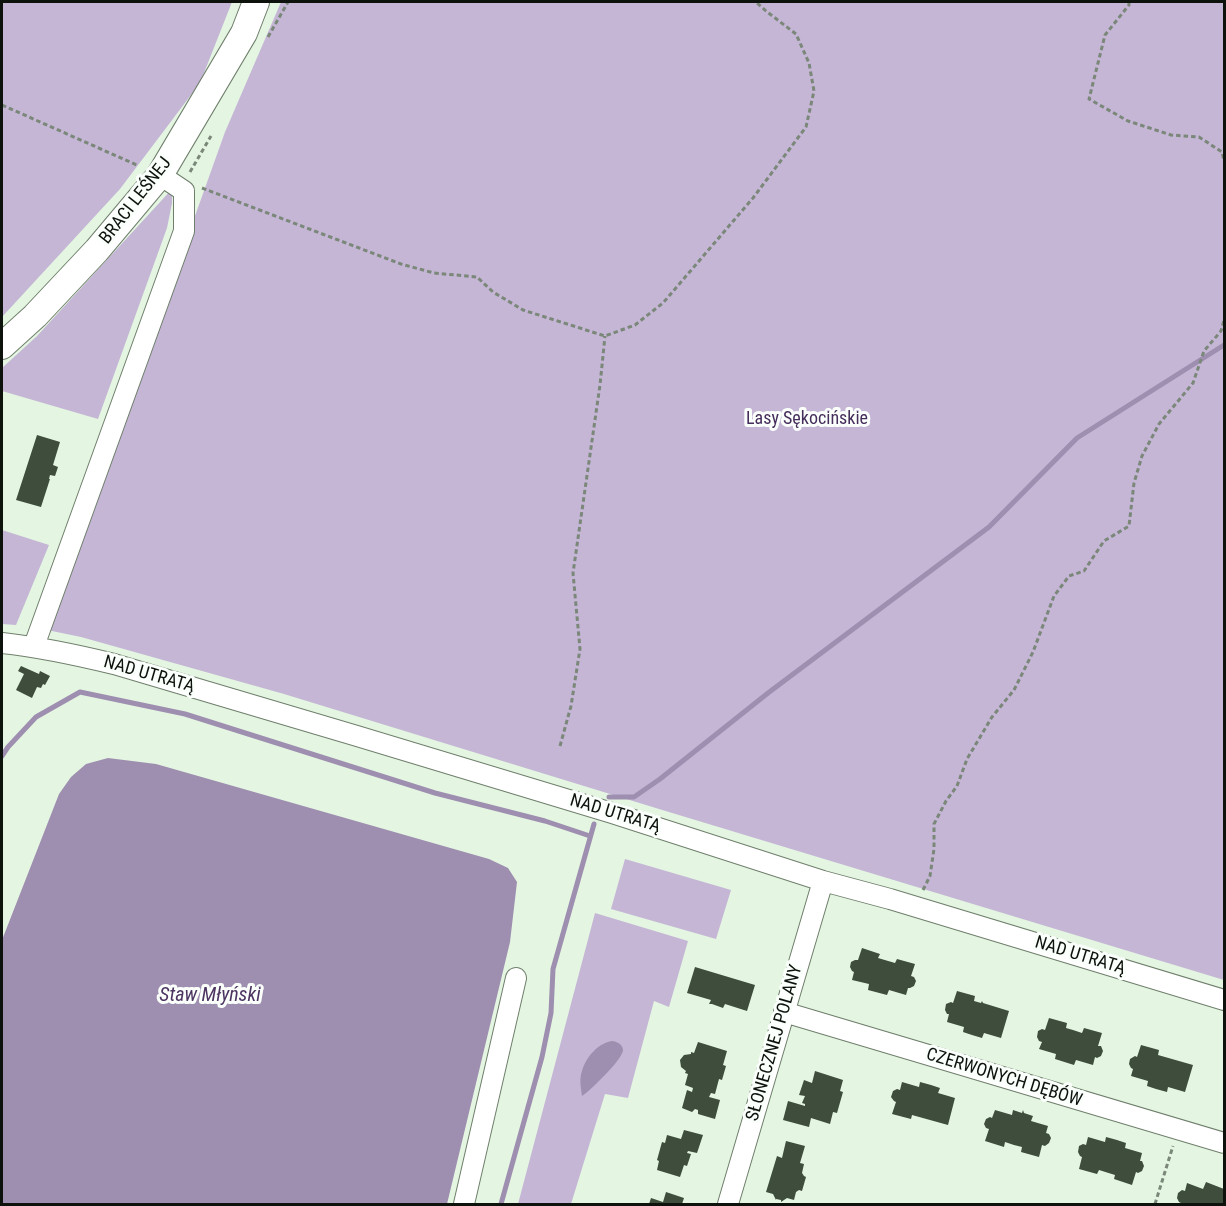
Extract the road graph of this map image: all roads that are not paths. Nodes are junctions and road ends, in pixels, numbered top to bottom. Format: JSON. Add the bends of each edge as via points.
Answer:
{"nodes":[{"id":1,"x":256,"y":2,"type":"edge"},
{"id":2,"x":160,"y":175,"type":"junction"},
{"id":3,"x":2,"y":346,"type":"edge"},
{"id":4,"x":34,"y":646,"type":"junction"},
{"id":5,"x":2,"y":648,"type":"edge"},
{"id":6,"x":823,"y":881,"type":"junction"},
{"id":7,"x":516,"y":978,"type":"dead end"},
{"id":8,"x":1224,"y":1000,"type":"edge"},
{"id":9,"x":784,"y":1012,"type":"junction"},
{"id":10,"x":1224,"y":1143,"type":"edge"},
{"id":11,"x":464,"y":1204,"type":"edge"},
{"id":12,"x":728,"y":1204,"type":"edge"}],
"edges":[{"from":1,"to":2,"type":"main road","name":"BRACI LEŚNEJ","via":[[244,33]]},
{"from":2,"to":3,"type":"main road","name":"BRACI LEŚNEJ","via":[[82,266]]},
{"from":2,"to":4,"type":"street","via":[[184,190],[184,231]]},
{"from":4,"to":5,"type":"street","name":"NAD UTRATĄ"},
{"from":4,"to":6,"type":"street","name":"NAD UTRATĄ","via":[[114,664],[335,729]]},
{"from":6,"to":8,"type":"street","name":"NAD UTRATĄ"},
{"from":6,"to":9,"type":"street","name":"SŁONECZNEJ POLANY"},
{"from":7,"to":11,"type":"street"},
{"from":9,"to":10,"type":"street","name":"CZERWONYCH DĘBÓW"},
{"from":9,"to":12,"type":"street","name":"SŁONECZNEJ POLANY"}]}
